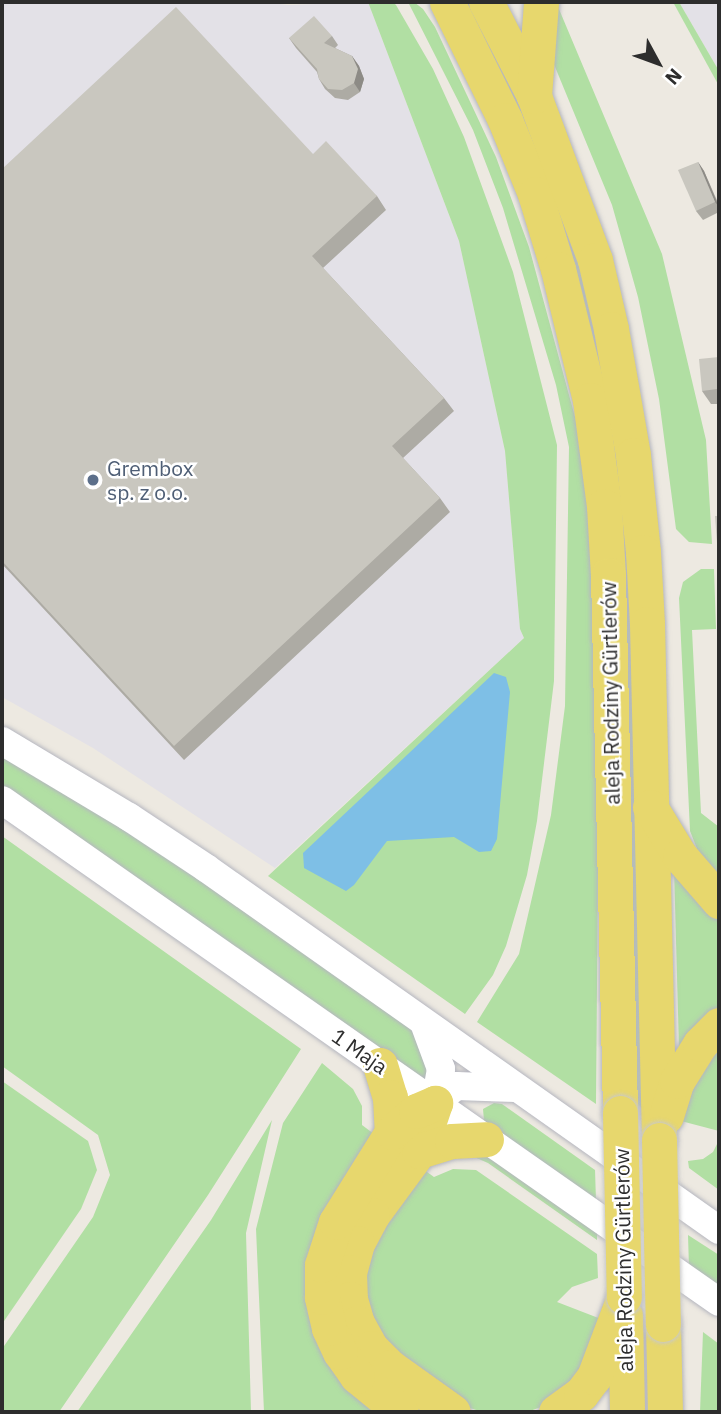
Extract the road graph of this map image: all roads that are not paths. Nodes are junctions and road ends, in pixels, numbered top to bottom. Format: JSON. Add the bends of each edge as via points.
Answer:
{"nodes":[{"id":1,"x":486,"y":2,"type":"edge"},
{"id":2,"x":541,"y":2,"type":"edge"},
{"id":3,"x":445,"y":8,"type":"edge"},
{"id":4,"x":534,"y":96,"type":"junction"},
{"id":5,"x":2,"y":741,"type":"edge"},
{"id":6,"x":2,"y":800,"type":"edge"},
{"id":7,"x":650,"y":807,"type":"junction"},
{"id":8,"x":719,"y":901,"type":"edge"},
{"id":9,"x":424,"y":1023,"type":"junction"},
{"id":10,"x":719,"y":1025,"type":"edge"},
{"id":11,"x":380,"y":1065,"type":"junction"},
{"id":12,"x":516,"y":1087,"type":"junction"},
{"id":13,"x":435,"y":1103,"type":"junction"},
{"id":14,"x":486,"y":1139,"type":"junction"},
{"id":15,"x":659,"y":1140,"type":"junction"},
{"id":16,"x":405,"y":1142,"type":"junction"},
{"id":17,"x":719,"y":1230,"type":"edge"},
{"id":18,"x":624,"y":1297,"type":"junction"},
{"id":19,"x":719,"y":1302,"type":"edge"},
{"id":20,"x":401,"y":1412,"type":"edge"},
{"id":21,"x":453,"y":1412,"type":"edge"},
{"id":22,"x":555,"y":1412,"type":"edge"},
{"id":23,"x":627,"y":1412,"type":"edge"},
{"id":24,"x":665,"y":1412,"type":"edge"}],
"edges":[{"from":1,"to":4,"type":"main road","name":"aleja Rodziny Gürtlerów"},
{"from":2,"to":4,"type":"main road"},
{"from":3,"to":18,"type":"main road","name":"aleja Rodziny Gürtlerów","bridge":true,"via":[[500,108],[535,194],[590,400],[608,575]]},
{"from":4,"to":7,"type":"main road","name":"aleja Rodziny Gürtlerów","via":[[595,260],[624,394],[643,552]]},
{"from":5,"to":9,"type":"street","via":[[206,868]]},
{"from":6,"to":11,"type":"street","name":"1 Maja"},
{"from":7,"to":8,"type":"main road","via":[[680,856]]},
{"from":7,"to":15,"type":"main road","name":"aleja Rodziny Gürtlerów"},
{"from":9,"to":12,"type":"street"},
{"from":9,"to":13,"type":"street","via":[[441,1069]]},
{"from":10,"to":15,"type":"main road","via":[[700,1044],[677,1081]]},
{"from":11,"to":13,"type":"street","name":"1 Maja"},
{"from":11,"to":16,"type":"main road"},
{"from":12,"to":13,"type":"street","via":[[456,1086]]},
{"from":12,"to":17,"type":"street"},
{"from":13,"to":14,"type":"street","name":"1 Maja"},
{"from":13,"to":16,"type":"main road","via":[[416,1111]]},
{"from":14,"to":16,"type":"main road"},
{"from":14,"to":19,"type":"street","name":"1 Maja"},
{"from":15,"to":24,"type":"main road","name":"aleja Rodziny Gürtlerów","bridge":true},
{"from":16,"to":20,"type":"main road","via":[[336,1222],[322,1265],[322,1297],[340,1352],[357,1376]]},
{"from":16,"to":21,"type":"main road","via":[[357,1243],[349,1272],[350,1299],[371,1348]]},
{"from":18,"to":22,"type":"main road","via":[[594,1377],[581,1394]]},
{"from":18,"to":23,"type":"main road","name":"aleja Rodziny Gürtlerów"}]}
